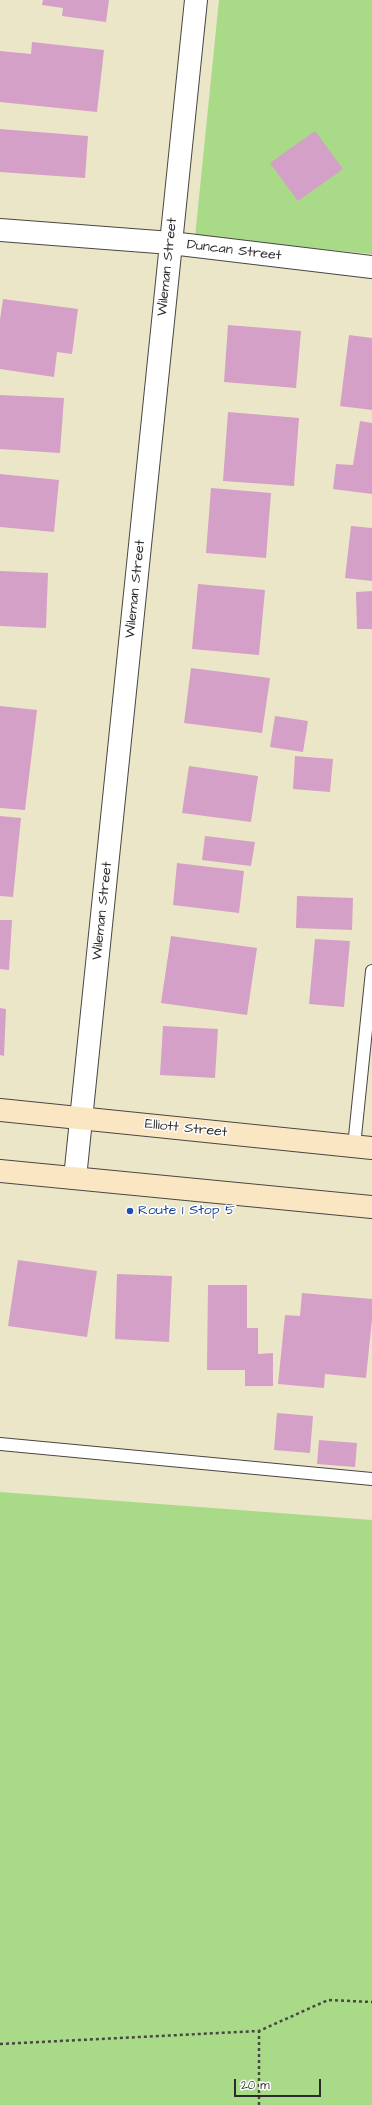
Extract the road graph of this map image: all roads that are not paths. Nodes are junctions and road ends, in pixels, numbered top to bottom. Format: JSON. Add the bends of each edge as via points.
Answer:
{"nodes":[{"id":1,"x":196,"y":0,"type":"edge"},
{"id":2,"x":0,"y":230,"type":"edge"},
{"id":3,"x":171,"y":243,"type":"junction"},
{"id":4,"x":372,"y":267,"type":"edge"},
{"id":5,"x":372,"y":971,"type":"edge"},
{"id":6,"x":0,"y":1110,"type":"edge"},
{"id":7,"x":82,"y":1119,"type":"junction"},
{"id":8,"x":363,"y":1147,"type":"edge"},
{"id":9,"x":0,"y":1170,"type":"edge"},
{"id":10,"x":75,"y":1178,"type":"junction"},
{"id":11,"x":372,"y":1207,"type":"edge"},
{"id":12,"x":0,"y":1444,"type":"edge"},
{"id":13,"x":372,"y":1479,"type":"edge"}],
"edges":[{"from":1,"to":3,"type":"street","name":"Wileman Street"},
{"from":2,"to":3,"type":"street","name":"Duncan Street"},
{"from":3,"to":4,"type":"street","name":"Duncan Street"},
{"from":3,"to":7,"type":"street","name":"Wileman Street"},
{"from":5,"to":8,"type":"lane"},
{"from":6,"to":7,"type":"main road","name":"Elliott Street"},
{"from":7,"to":8,"type":"main road","name":"Elliott Street"},
{"from":7,"to":10,"type":"street","name":"Wileman Street"},
{"from":9,"to":10,"type":"main road"},
{"from":10,"to":11,"type":"main road"},
{"from":12,"to":13,"type":"lane"}]}
